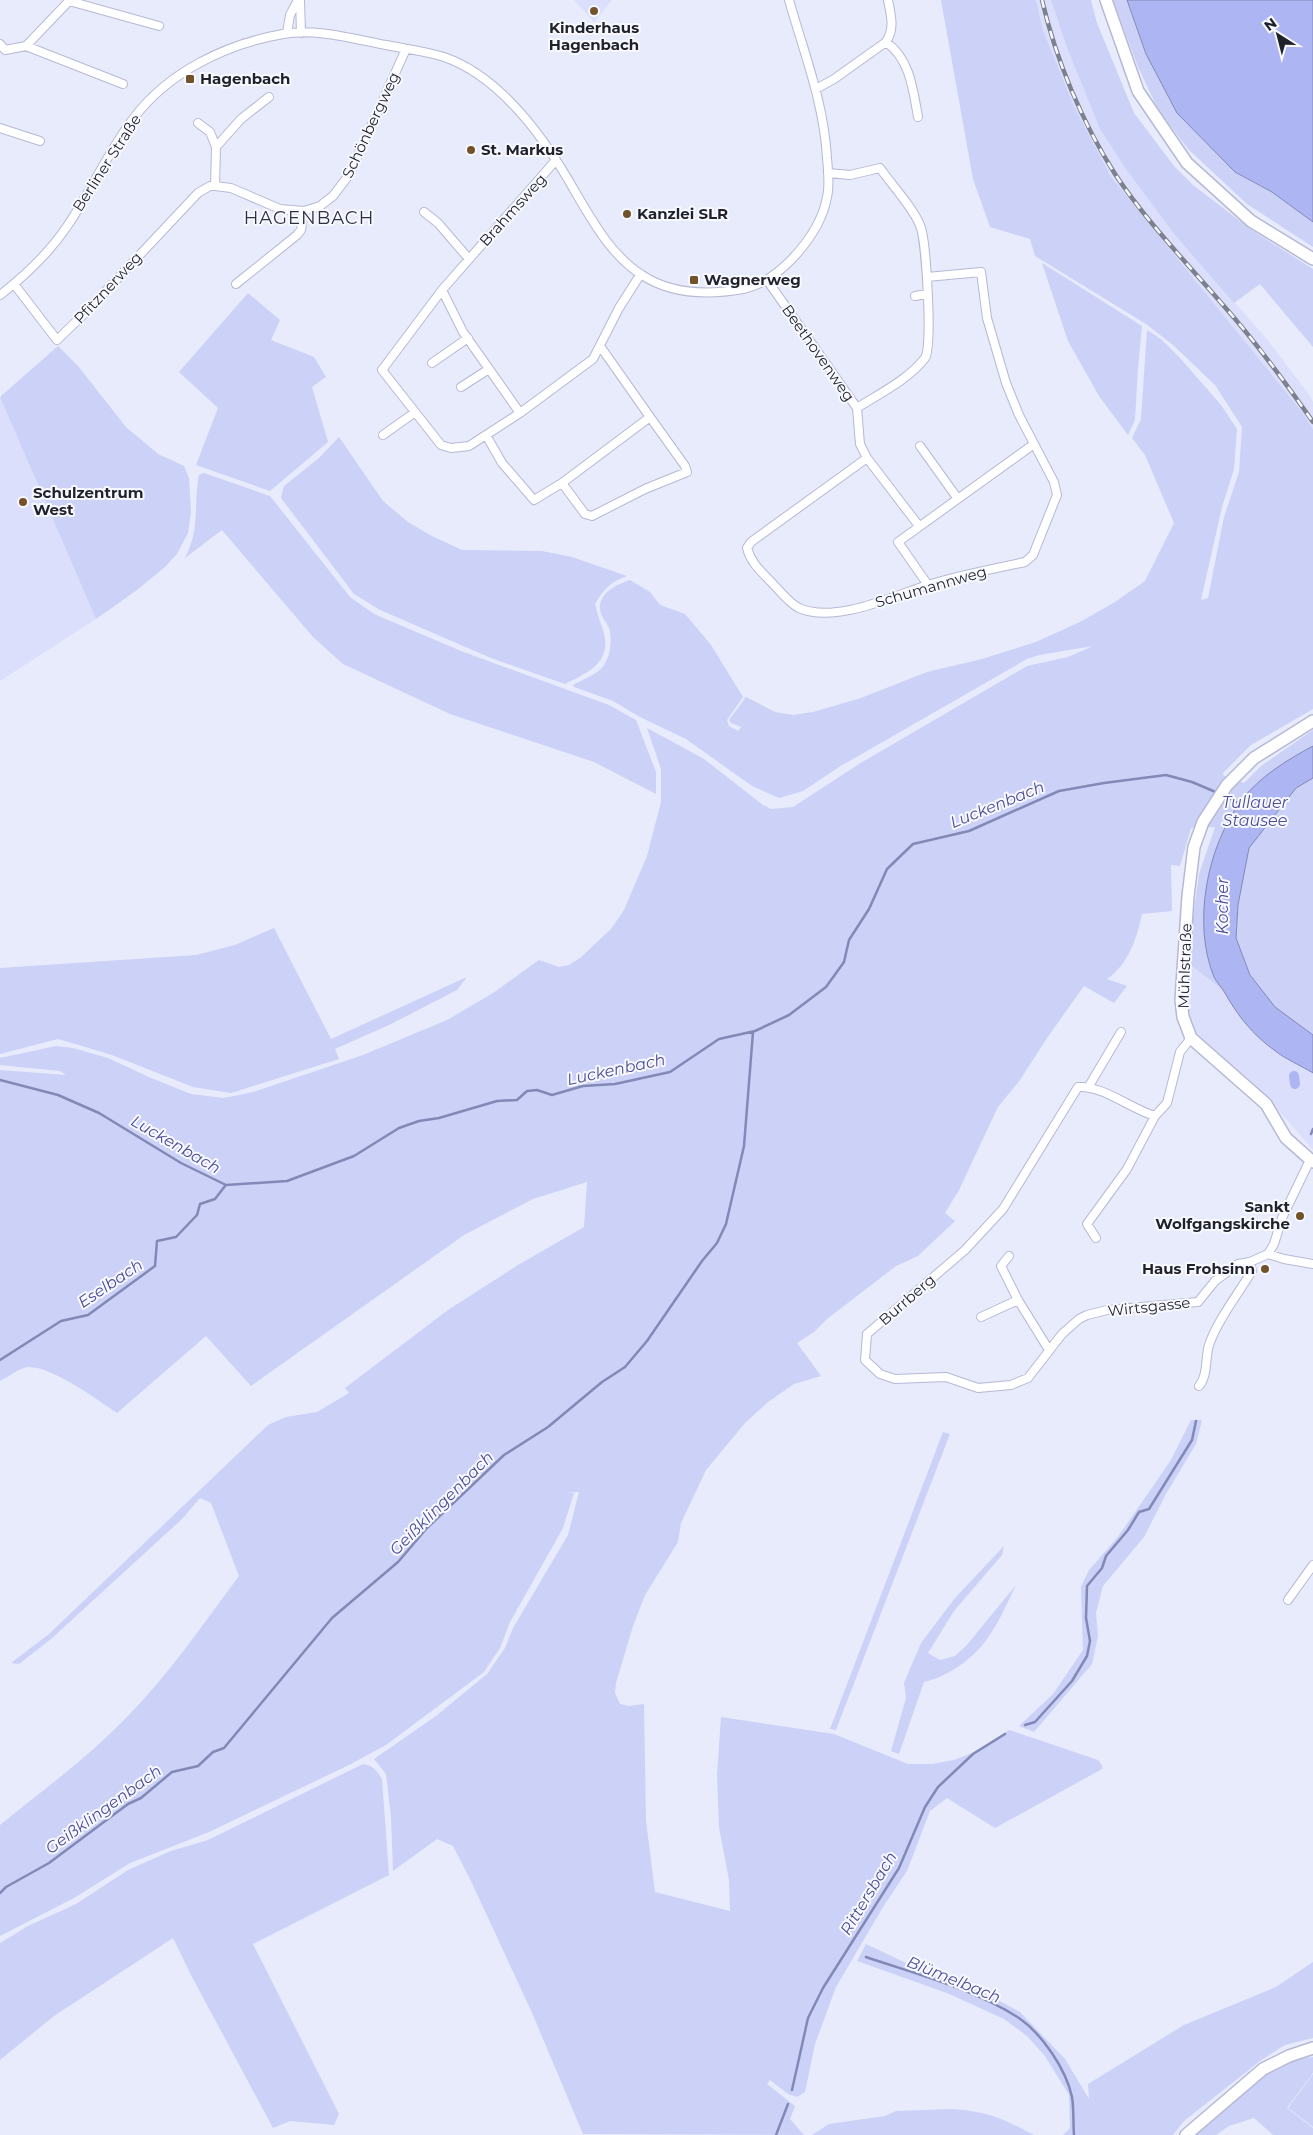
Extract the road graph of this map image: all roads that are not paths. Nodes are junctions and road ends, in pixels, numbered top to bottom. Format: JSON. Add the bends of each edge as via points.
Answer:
{"nodes":[{"id":1,"x":69,"y":0,"type":"edge"},
{"id":2,"x":299,"y":0,"type":"edge"},
{"id":3,"x":789,"y":0,"type":"edge"},
{"id":4,"x":888,"y":0,"type":"edge"},
{"id":5,"x":1106,"y":0,"type":"edge"},
{"id":6,"x":159,"y":26,"type":"dead end"},
{"id":7,"x":287,"y":33,"type":"junction"},
{"id":8,"x":301,"y":33,"type":"junction"},
{"id":9,"x":886,"y":42,"type":"junction"},
{"id":10,"x":26,"y":46,"type":"junction"},
{"id":11,"x":2,"y":48,"type":"edge"},
{"id":12,"x":406,"y":49,"type":"junction"},
{"id":13,"x":123,"y":84,"type":"dead end"},
{"id":14,"x":816,"y":88,"type":"junction"},
{"id":15,"x":269,"y":98,"type":"dead end"},
{"id":16,"x":918,"y":117,"type":"dead end"},
{"id":17,"x":198,"y":123,"type":"dead end"},
{"id":18,"x":0,"y":128,"type":"edge"},
{"id":19,"x":40,"y":141,"type":"dead end"},
{"id":20,"x":216,"y":147,"type":"junction"},
{"id":21,"x":556,"y":160,"type":"junction"},
{"id":22,"x":828,"y":173,"type":"junction"},
{"id":23,"x":212,"y":186,"type":"junction"},
{"id":24,"x":304,"y":211,"type":"junction"},
{"id":25,"x":424,"y":212,"type":"dead end"},
{"id":26,"x":469,"y":259,"type":"junction"},
{"id":27,"x":1313,"y":259,"type":"edge"},
{"id":28,"x":640,"y":275,"type":"junction"},
{"id":29,"x":927,"y":277,"type":"junction"},
{"id":30,"x":767,"y":280,"type":"junction"},
{"id":31,"x":14,"y":284,"type":"junction"},
{"id":32,"x":236,"y":284,"type":"dead end"},
{"id":33,"x":442,"y":290,"type":"junction"},
{"id":34,"x":0,"y":294,"type":"edge"},
{"id":35,"x":927,"y":294,"type":"junction"},
{"id":36,"x":915,"y":296,"type":"dead end"},
{"id":37,"x":468,"y":338,"type":"junction"},
{"id":38,"x":600,"y":346,"type":"junction"},
{"id":39,"x":432,"y":364,"type":"dead end"},
{"id":40,"x":490,"y":369,"type":"junction"},
{"id":41,"x":461,"y":387,"type":"dead end"},
{"id":42,"x":857,"y":408,"type":"junction"},
{"id":43,"x":414,"y":413,"type":"junction"},
{"id":44,"x":520,"y":413,"type":"junction"},
{"id":45,"x":650,"y":417,"type":"junction"},
{"id":46,"x":383,"y":435,"type":"dead end"},
{"id":47,"x":486,"y":435,"type":"junction"},
{"id":48,"x":1034,"y":444,"type":"junction"},
{"id":49,"x":920,"y":446,"type":"dead end"},
{"id":50,"x":868,"y":458,"type":"junction"},
{"id":51,"x":562,"y":483,"type":"junction"},
{"id":52,"x":958,"y":499,"type":"junction"},
{"id":53,"x":919,"y":526,"type":"junction"},
{"id":54,"x":928,"y":585,"type":"junction"},
{"id":55,"x":1313,"y":721,"type":"edge"},
{"id":56,"x":1121,"y":1032,"type":"dead end"},
{"id":57,"x":1191,"y":1038,"type":"junction"},
{"id":58,"x":1089,"y":1086,"type":"junction"},
{"id":59,"x":1156,"y":1116,"type":"junction"},
{"id":60,"x":1311,"y":1161,"type":"edge"},
{"id":61,"x":1096,"y":1238,"type":"dead end"},
{"id":62,"x":1268,"y":1254,"type":"junction"},
{"id":63,"x":1009,"y":1256,"type":"dead end"},
{"id":64,"x":1250,"y":1262,"type":"junction"},
{"id":65,"x":1313,"y":1264,"type":"edge"},
{"id":66,"x":1018,"y":1300,"type":"junction"},
{"id":67,"x":1094,"y":1314,"type":"joint"},
{"id":68,"x":981,"y":1318,"type":"dead end"},
{"id":69,"x":1049,"y":1350,"type":"junction"},
{"id":70,"x":1200,"y":1386,"type":"dead end"},
{"id":71,"x":1313,"y":1565,"type":"edge"},
{"id":72,"x":1288,"y":1600,"type":"dead end"},
{"id":73,"x":1313,"y":2048,"type":"edge"},
{"id":74,"x":1186,"y":2135,"type":"edge"}],
"edges":[{"from":1,"to":6,"type":"street"},
{"from":1,"to":10,"type":"street"},
{"from":2,"to":7,"type":"street","via":[[290,15]]},
{"from":2,"to":8,"type":"street"},
{"from":3,"to":14,"type":"street","name":"Berliner Straße"},
{"from":4,"to":9,"type":"street","via":[[892,34]]},
{"from":5,"to":27,"type":"street","via":[[1138,91],[1187,163],[1251,221]]},
{"from":7,"to":8,"type":"street","name":"Berliner Straße"},
{"from":7,"to":31,"type":"street","name":"Berliner Straße","via":[[214,54],[155,95],[133,118],[68,225],[46,254]]},
{"from":8,"to":12,"type":"street","name":"Berliner Straße"},
{"from":9,"to":14,"type":"street"},
{"from":9,"to":16,"type":"street","via":[[906,66]]},
{"from":10,"to":11,"type":"street"},
{"from":10,"to":13,"type":"street"},
{"from":12,"to":21,"type":"street","name":"Berliner Straße","via":[[444,57],[478,73],[505,96]]},
{"from":12,"to":24,"type":"street","name":"Schönbergweg","via":[[350,175],[334,196],[320,206]]},
{"from":14,"to":22,"type":"street","name":"Berliner Straße","via":[[826,129]]},
{"from":15,"to":20,"type":"street","via":[[241,120]]},
{"from":17,"to":20,"type":"street","via":[[210,132]]},
{"from":18,"to":19,"type":"street"},
{"from":20,"to":23,"type":"street"},
{"from":21,"to":26,"type":"street","name":"Brahmsweg"},
{"from":21,"to":28,"type":"street","name":"Berliner Straße","via":[[598,230]]},
{"from":22,"to":29,"type":"street","via":[[850,174],[880,168],[921,227]]},
{"from":22,"to":30,"type":"street","name":"Berliner Straße","via":[[827,198],[817,226],[799,252]]},
{"from":23,"to":24,"type":"street","name":"Schönbergweg","via":[[230,188],[280,210]]},
{"from":23,"to":31,"type":"street","name":"Pfitznerweg","via":[[198,193],[57,340]]},
{"from":24,"to":32,"type":"street","via":[[297,235]]},
{"from":25,"to":26,"type":"street","name":"Brahmsweg","via":[[438,223]]},
{"from":26,"to":33,"type":"street","name":"Brahmsweg"},
{"from":28,"to":30,"type":"street","name":"Berliner Straße","via":[[675,290],[698,293],[752,287]]},
{"from":28,"to":38,"type":"street"},
{"from":29,"to":35,"type":"street"},
{"from":29,"to":48,"type":"street","name":"Schumannweg","via":[[981,272],[987,318],[1006,383]]},
{"from":30,"to":42,"type":"street","name":"Beethovenweg"},
{"from":31,"to":34,"type":"street","name":"Berliner Straße"},
{"from":33,"to":37,"type":"street"},
{"from":33,"to":43,"type":"street","name":"Brahmsweg","via":[[382,370]]},
{"from":35,"to":36,"type":"street"},
{"from":35,"to":42,"type":"street","via":[[929,335],[926,357],[906,375]]},
{"from":37,"to":39,"type":"street"},
{"from":37,"to":40,"type":"street"},
{"from":38,"to":44,"type":"street","via":[[593,359]]},
{"from":38,"to":45,"type":"street"},
{"from":40,"to":41,"type":"street"},
{"from":40,"to":44,"type":"street"},
{"from":42,"to":50,"type":"street","name":"Beethovenweg","via":[[860,444]]},
{"from":43,"to":46,"type":"street"},
{"from":43,"to":47,"type":"street","name":"Brahmsweg","via":[[441,445],[451,448],[469,446]]},
{"from":44,"to":47,"type":"street"},
{"from":45,"to":51,"type":"street"},
{"from":45,"to":51,"type":"street","via":[[687,472],[592,516],[585,514]]},
{"from":47,"to":51,"type":"street","via":[[502,463],[534,500]]},
{"from":48,"to":52,"type":"street"},
{"from":48,"to":54,"type":"street","name":"Schumannweg","via":[[1054,482],[1057,495],[1033,555],[1025,562]]},
{"from":49,"to":52,"type":"street"},
{"from":50,"to":53,"type":"street","name":"Beethovenweg"},
{"from":50,"to":54,"type":"street","name":"Schumannweg","via":[[751,542],[747,548],[753,563],[798,608],[812,612],[880,603]]},
{"from":52,"to":53,"type":"street"},
{"from":53,"to":54,"type":"street","via":[[898,542]]},
{"from":55,"to":57,"type":"street","name":"Mühlstraße","via":[[1254,758],[1227,785],[1203,822],[1194,847],[1188,896],[1182,1000],[1183,1017]]},
{"from":56,"to":58,"type":"street","name":"Burrberg"},
{"from":57,"to":59,"type":"street","via":[[1180,1052],[1167,1104]]},
{"from":57,"to":60,"type":"street","name":"Mühlstraße","via":[[1266,1104],[1286,1138]]},
{"from":58,"to":59,"type":"street"},
{"from":58,"to":69,"type":"street","name":"Burrberg","via":[[1078,1087],[998,1214],[965,1250],[867,1334],[865,1360],[880,1374],[895,1380],[946,1377],[978,1388],[1011,1385],[1028,1378]]},
{"from":59,"to":61,"type":"street","via":[[1126,1169],[1087,1224]]},
{"from":60,"to":62,"type":"street"},
{"from":62,"to":64,"type":"street","name":"Wirtsgasse"},
{"from":62,"to":65,"type":"street"},
{"from":63,"to":66,"type":"street","via":[[1001,1266]]},
{"from":64,"to":67,"type":"street","name":"Wirtsgasse","via":[[1238,1264],[1215,1281],[1198,1302]]},
{"from":64,"to":70,"type":"street","via":[[1252,1272],[1209,1344]]},
{"from":66,"to":68,"type":"street"},
{"from":66,"to":69,"type":"street"},
{"from":67,"to":69,"type":"street","name":"Burrberg","via":[[1079,1319]]},
{"from":71,"to":72,"type":"street"},
{"from":73,"to":74,"type":"street","via":[[1263,2069]]}]}
